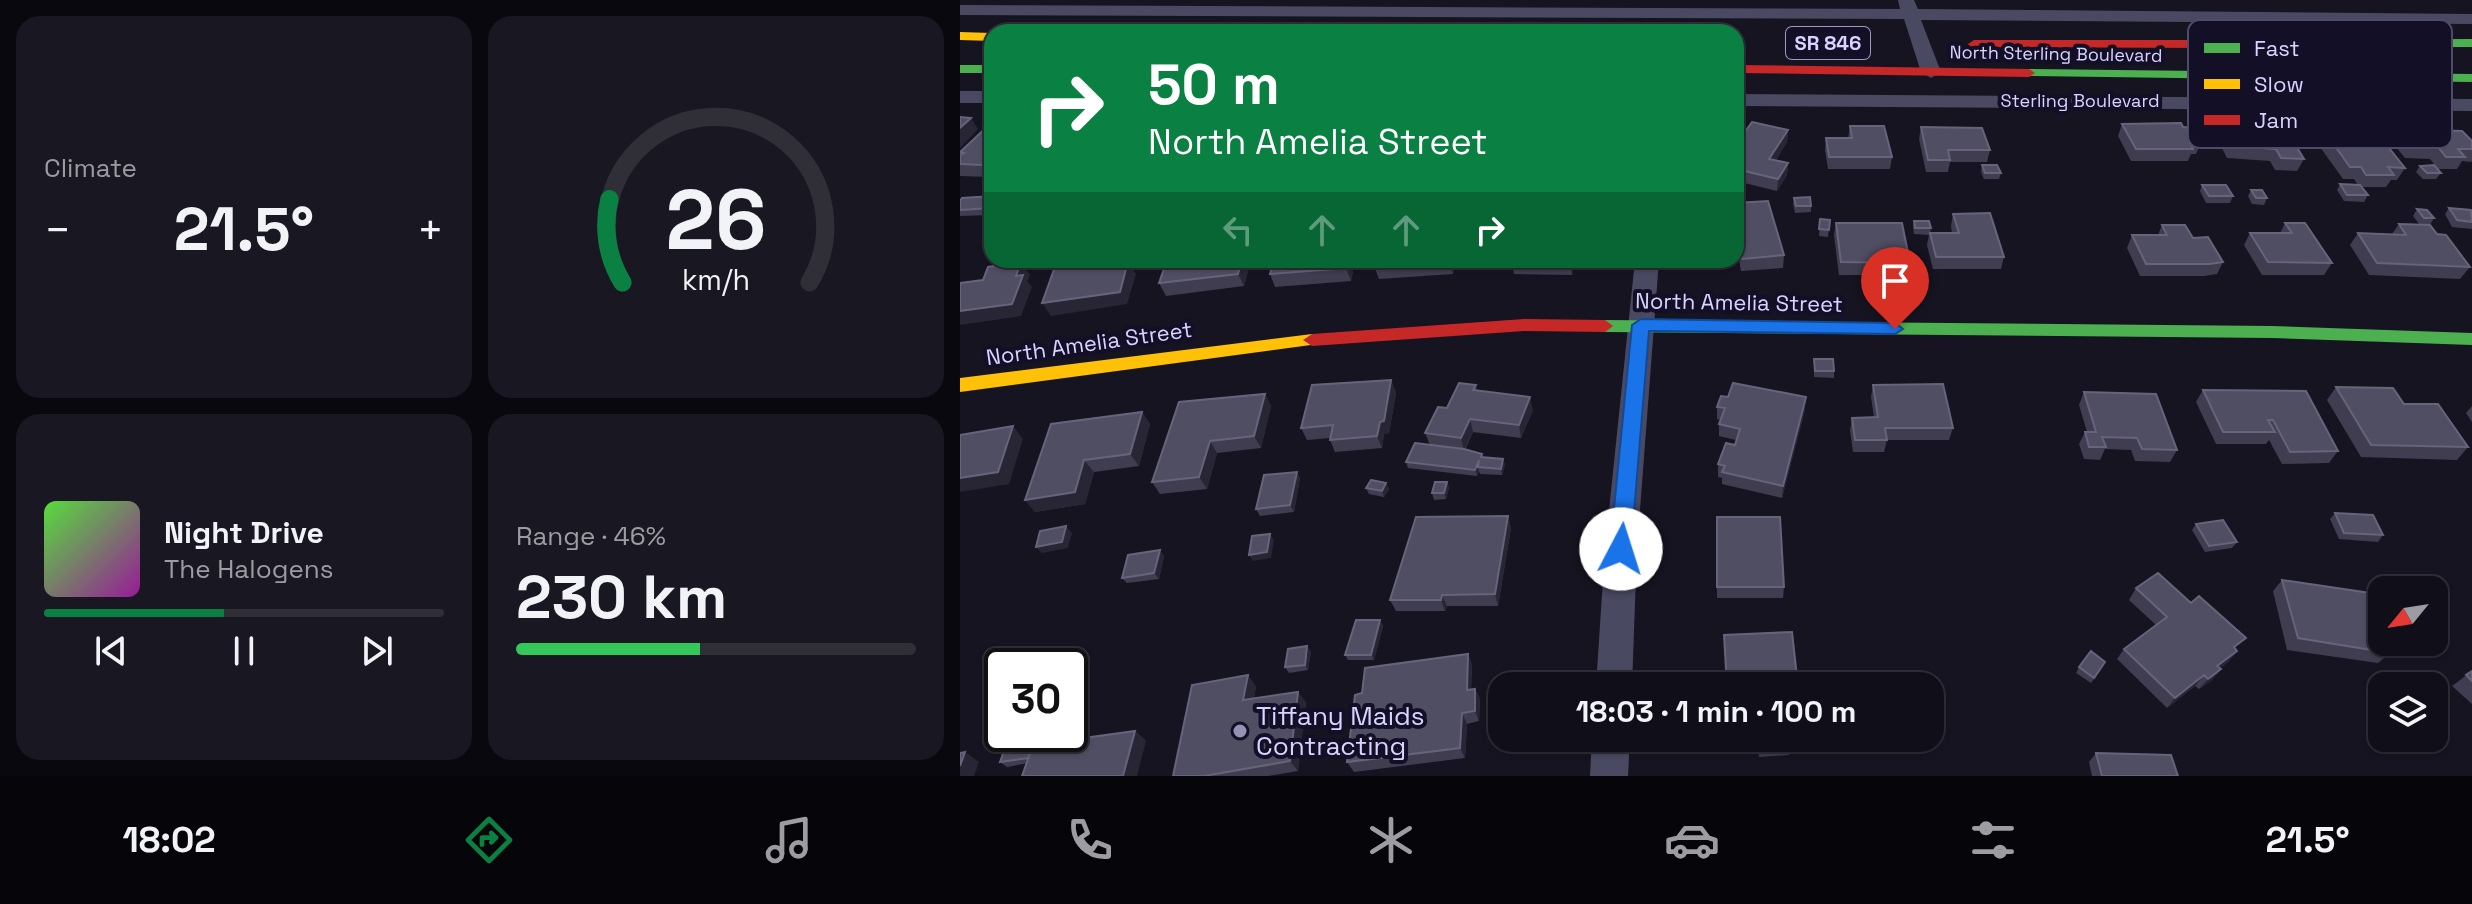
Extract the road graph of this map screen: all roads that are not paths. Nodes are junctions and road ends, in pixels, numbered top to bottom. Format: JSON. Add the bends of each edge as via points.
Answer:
{"nodes":[{"id":1,"x":1908,"y":8,"type":"edge"},
{"id":2,"x":960,"y":10,"type":"edge"},
{"id":3,"x":2472,"y":19,"type":"edge"},
{"id":4,"x":960,"y":36,"type":"edge"},
{"id":5,"x":984,"y":37,"type":"edge"},
{"id":6,"x":2452,"y":43,"type":"edge"},
{"id":7,"x":2472,"y":43,"type":"edge"},
{"id":8,"x":1927,"y":44,"type":"junction"},
{"id":9,"x":2188,"y":44,"type":"edge"},
{"id":10,"x":960,"y":69,"type":"edge"},
{"id":11,"x":984,"y":69,"type":"edge"},
{"id":12,"x":1744,"y":69,"type":"edge"},
{"id":13,"x":1931,"y":72,"type":"junction"},
{"id":14,"x":2188,"y":75,"type":"edge"},
{"id":15,"x":2452,"y":78,"type":"edge"},
{"id":16,"x":2472,"y":78,"type":"edge"},
{"id":17,"x":960,"y":97,"type":"edge"},
{"id":18,"x":984,"y":97,"type":"edge"},
{"id":19,"x":1744,"y":100,"type":"edge"},
{"id":20,"x":2188,"y":103,"type":"edge"},
{"id":21,"x":2452,"y":105,"type":"edge"},
{"id":22,"x":2472,"y":105,"type":"edge"},
{"id":23,"x":1646,"y":268,"type":"edge"},
{"id":24,"x":1641,"y":325,"type":"junction"},
{"id":25,"x":2472,"y":339,"type":"edge"},
{"id":26,"x":960,"y":385,"type":"edge"},
{"id":27,"x":1615,"y":672,"type":"edge"},
{"id":28,"x":1610,"y":752,"type":"edge"},
{"id":29,"x":1609,"y":776,"type":"edge"}],
"edges":[{"from":1,"to":2,"type":"street"},
{"from":1,"to":3,"type":"street"},
{"from":1,"to":8,"type":"street"},
{"from":4,"to":5,"type":"main road"},
{"from":6,"to":7,"type":"main road","name":"North Sterling Boulevard"},
{"from":8,"to":9,"type":"main road","name":"North Sterling Boulevard"},
{"from":8,"to":13,"type":"street"},
{"from":10,"to":11,"type":"main road"},
{"from":12,"to":13,"type":"main road","name":"North Sterling Boulevard","number":"SR 846"},
{"from":13,"to":14,"type":"main road","name":"North Sterling Boulevard","number":"SR 846"},
{"from":15,"to":16,"type":"main road","name":"North Sterling Boulevard","number":"SR 846"},
{"from":17,"to":18,"type":"street"},
{"from":19,"to":20,"type":"street","name":"Sterling Boulevard"},
{"from":21,"to":22,"type":"street","name":"Sterling Boulevard"},
{"from":23,"to":24,"type":"street"},
{"from":24,"to":25,"type":"main road","name":"North Amelia Street"},
{"from":24,"to":26,"type":"main road","name":"North Amelia Street","via":[[1361,334]]},
{"from":24,"to":27,"type":"street"},
{"from":28,"to":29,"type":"street"}]}
